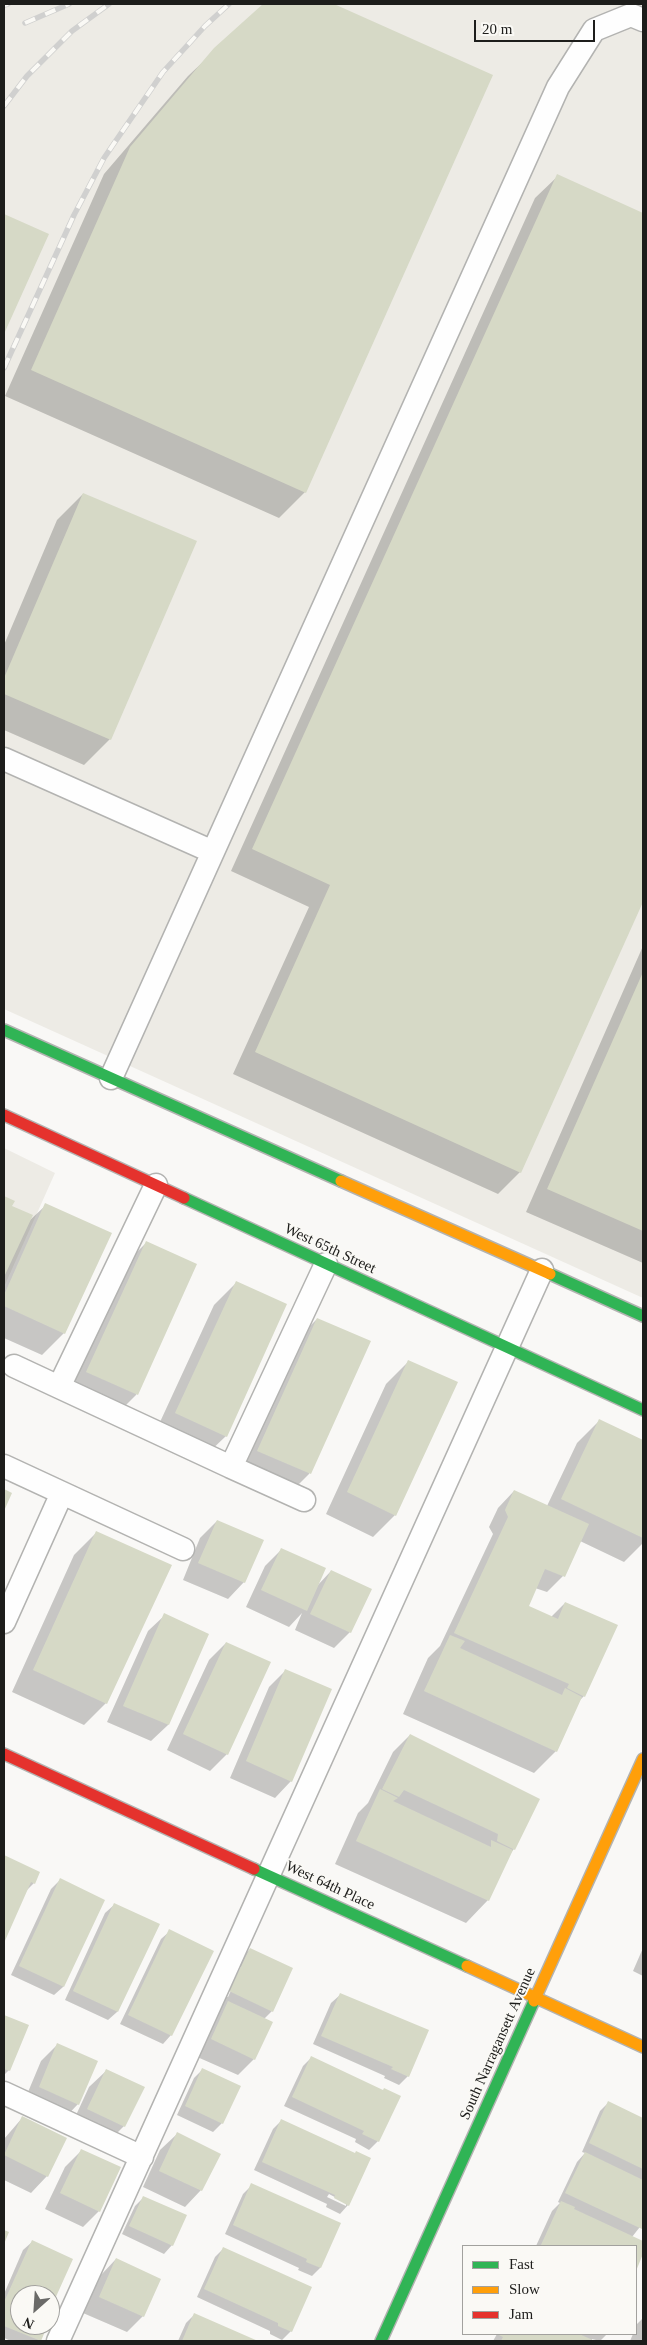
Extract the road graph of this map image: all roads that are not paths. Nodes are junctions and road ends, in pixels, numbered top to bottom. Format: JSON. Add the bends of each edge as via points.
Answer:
{"nodes":[{"id":1,"x":643,"y":20,"type":"edge"},
{"id":2,"x":4,"y":759,"type":"edge"},
{"id":3,"x":213,"y":852,"type":"junction"},
{"id":4,"x":4,"y":1030,"type":"edge"},
{"id":5,"x":111,"y":1078,"type":"junction"},
{"id":6,"x":4,"y":1115,"type":"edge"},
{"id":7,"x":156,"y":1185,"type":"junction"},
{"id":8,"x":326,"y":1264,"type":"junction"},
{"id":9,"x":542,"y":1270,"type":"junction"},
{"id":10,"x":643,"y":1316,"type":"edge"},
{"id":11,"x":508,"y":1347,"type":"junction"},
{"id":12,"x":14,"y":1366,"type":"dead end"},
{"id":13,"x":59,"y":1387,"type":"junction"},
{"id":14,"x":643,"y":1410,"type":"edge"},
{"id":15,"x":4,"y":1466,"type":"edge"},
{"id":16,"x":231,"y":1467,"type":"junction"},
{"id":17,"x":62,"y":1493,"type":"junction"},
{"id":18,"x":304,"y":1500,"type":"dead end"},
{"id":19,"x":183,"y":1549,"type":"dead end"},
{"id":20,"x":4,"y":1622,"type":"edge"},
{"id":21,"x":4,"y":1754,"type":"edge"},
{"id":22,"x":643,"y":1760,"type":"edge"},
{"id":23,"x":267,"y":1874,"type":"junction"},
{"id":24,"x":536,"y":1997,"type":"junction"},
{"id":25,"x":643,"y":2047,"type":"edge"},
{"id":26,"x":4,"y":2092,"type":"edge"},
{"id":27,"x":142,"y":2156,"type":"junction"},
{"id":28,"x":58,"y":2341,"type":"edge"},
{"id":29,"x":381,"y":2341,"type":"edge"}],
"edges":[{"from":1,"to":3,"type":"lane","via":[[631,15],[594,30],[558,87]]},
{"from":2,"to":3,"type":"lane"},
{"from":3,"to":5,"type":"lane"},
{"from":4,"to":5,"type":"street"},
{"from":5,"to":9,"type":"street"},
{"from":6,"to":7,"type":"street","name":"West 65th Street"},
{"from":7,"to":8,"type":"street","name":"West 65th Street"},
{"from":7,"to":13,"type":"lane"},
{"from":8,"to":11,"type":"street","name":"West 65th Street"},
{"from":8,"to":16,"type":"lane"},
{"from":9,"to":10,"type":"street"},
{"from":9,"to":11,"type":"lane"},
{"from":11,"to":14,"type":"street","name":"West 65th Street"},
{"from":11,"to":23,"type":"lane"},
{"from":12,"to":13,"type":"lane"},
{"from":13,"to":16,"type":"lane"},
{"from":15,"to":17,"type":"lane"},
{"from":16,"to":18,"type":"lane"},
{"from":17,"to":19,"type":"lane"},
{"from":17,"to":20,"type":"lane"},
{"from":21,"to":23,"type":"street","name":"West 64th Place"},
{"from":22,"to":24,"type":"street","name":"South Narragansett Avenue"},
{"from":23,"to":24,"type":"street","name":"West 64th Place"},
{"from":23,"to":27,"type":"lane"},
{"from":24,"to":25,"type":"street","name":"West 64th Place"},
{"from":24,"to":29,"type":"street","name":"South Narragansett Avenue"},
{"from":26,"to":27,"type":"lane"},
{"from":27,"to":28,"type":"lane"}]}
